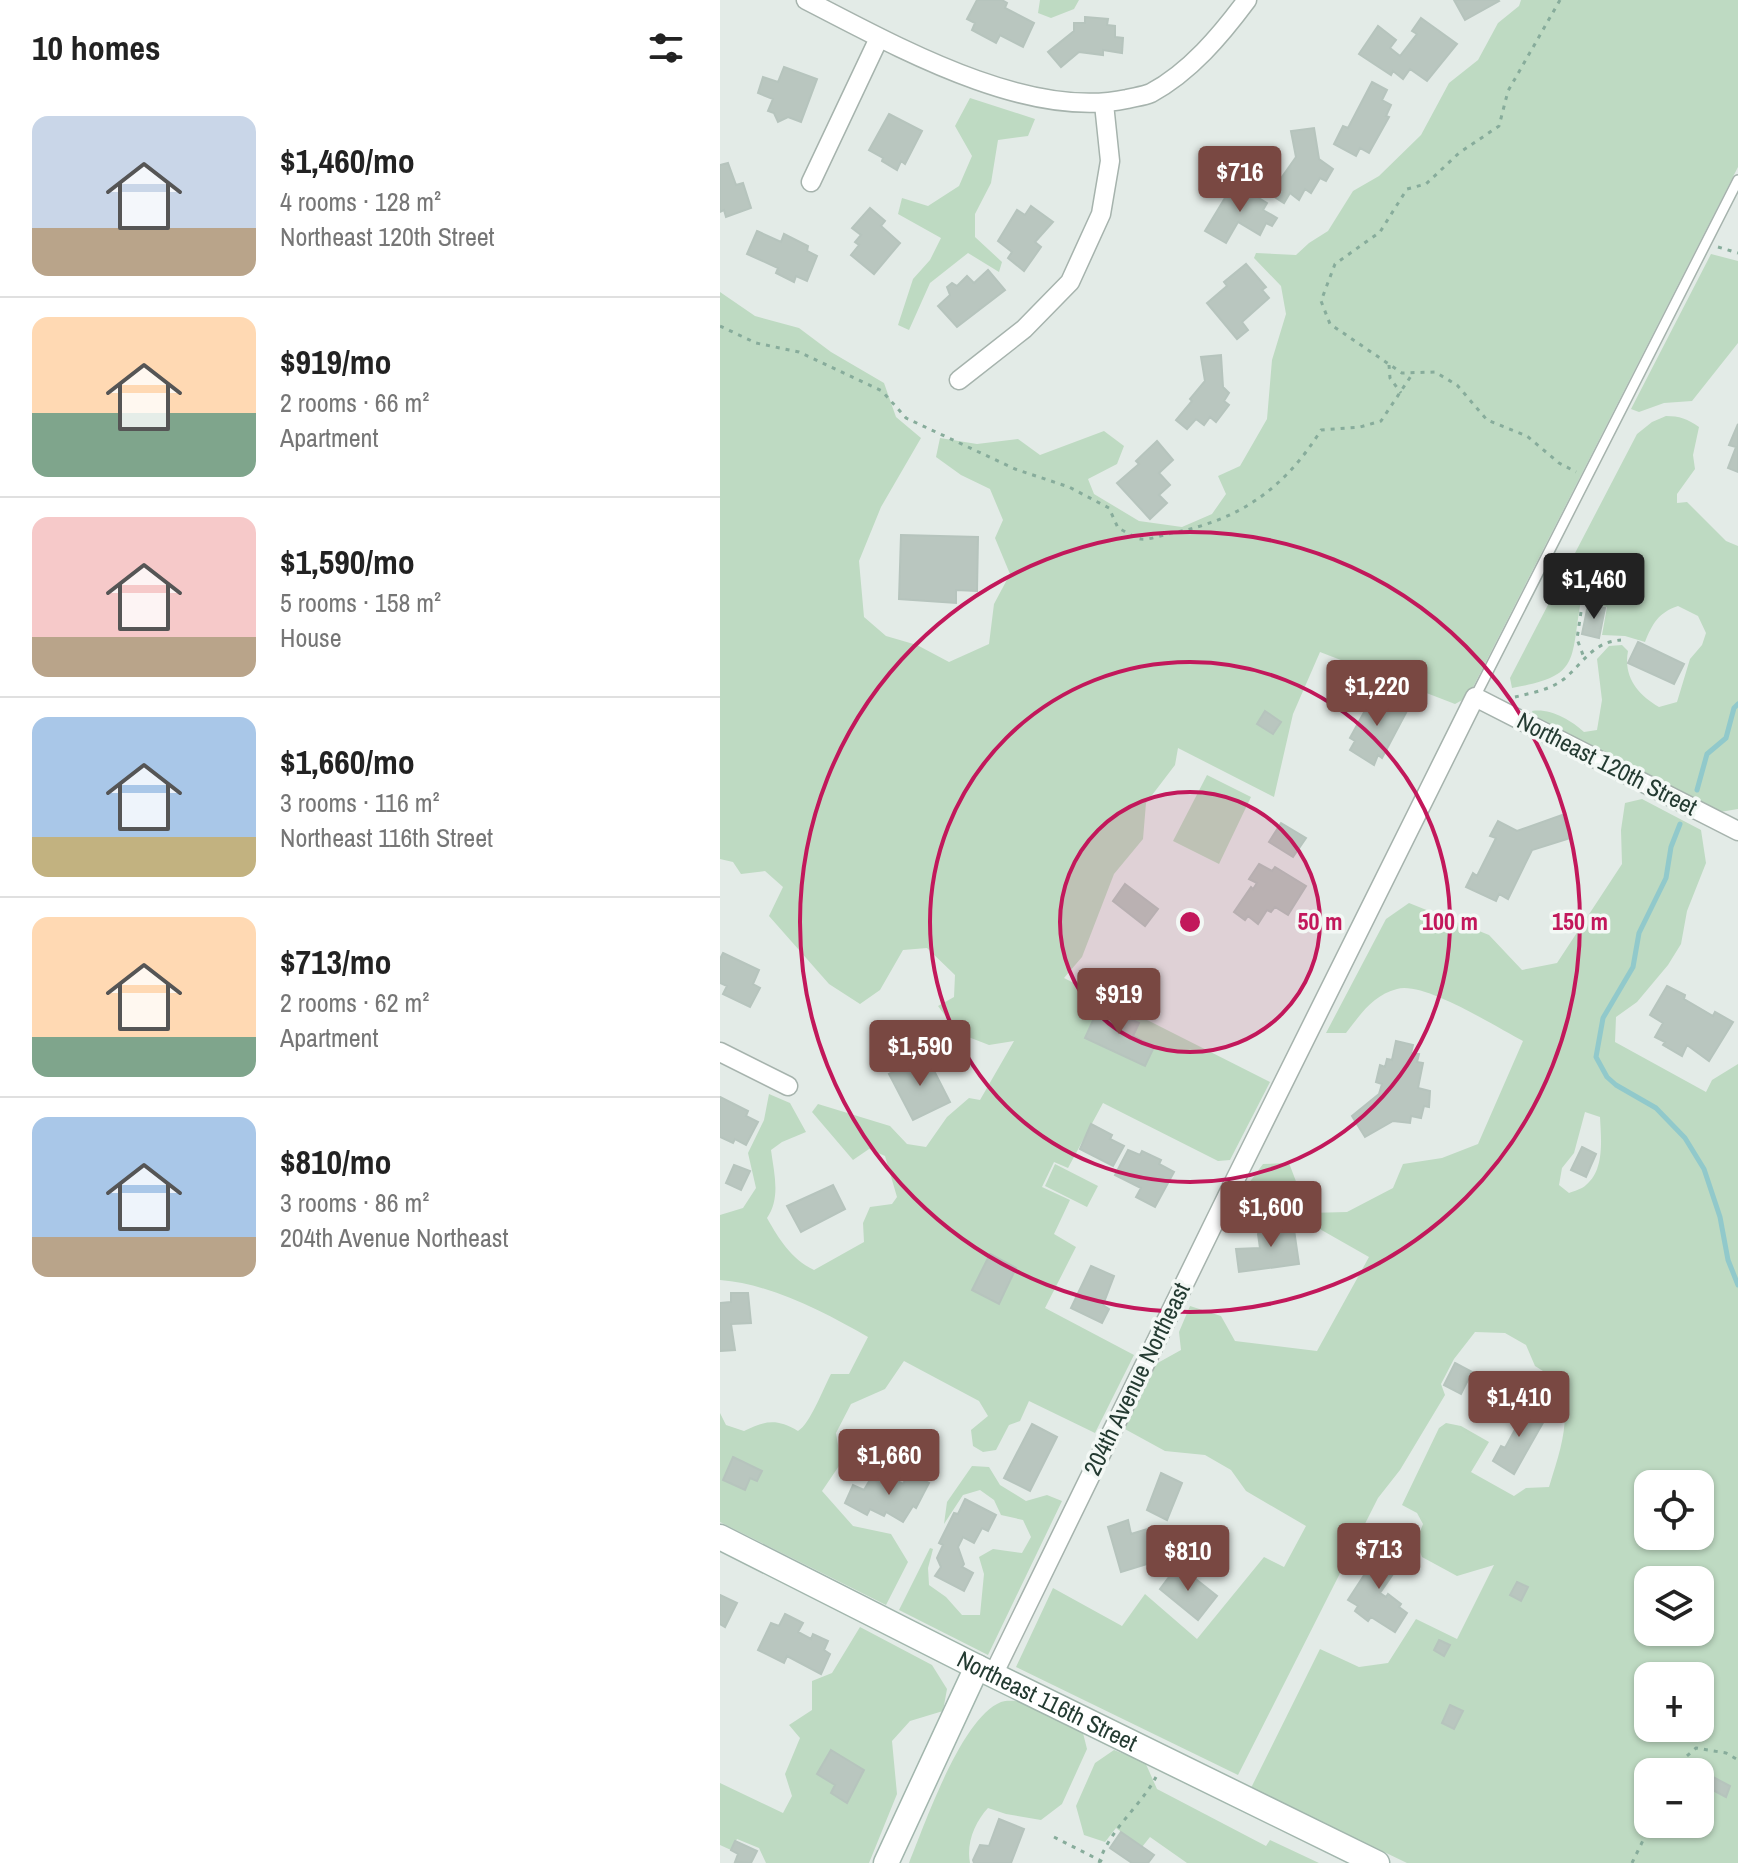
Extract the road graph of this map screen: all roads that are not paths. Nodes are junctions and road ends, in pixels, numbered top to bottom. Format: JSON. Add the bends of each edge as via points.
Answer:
{"nodes":[{"id":1,"x":806,"y":0,"type":"edge"},
{"id":2,"x":1247,"y":0,"type":"edge"},
{"id":3,"x":879,"y":38,"type":"junction"},
{"id":4,"x":1104,"y":104,"type":"junction"},
{"id":5,"x":1738,"y":180,"type":"edge"},
{"id":6,"x":811,"y":182,"type":"dead end"},
{"id":7,"x":959,"y":380,"type":"dead end"},
{"id":8,"x":1475,"y":697,"type":"junction"},
{"id":9,"x":1738,"y":831,"type":"edge"},
{"id":10,"x":720,"y":1052,"type":"edge"},
{"id":11,"x":788,"y":1086,"type":"dead end"},
{"id":12,"x":720,"y":1537,"type":"edge"},
{"id":13,"x":985,"y":1671,"type":"junction"},
{"id":14,"x":886,"y":1863,"type":"edge"},
{"id":15,"x":1377,"y":1863,"type":"edge"}],
"edges":[{"from":1,"to":3,"type":"street"},
{"from":2,"to":4,"type":"street","via":[[1187,69],[1149,94]]},
{"from":3,"to":4,"type":"street","via":[[956,72],[1032,97]]},
{"from":3,"to":6,"type":"street"},
{"from":4,"to":7,"type":"street","via":[[1110,161],[1101,214],[1070,282],[1024,329]]},
{"from":5,"to":8,"type":"lane"},
{"from":8,"to":9,"type":"street","name":"Northeast 120th Street"},
{"from":8,"to":13,"type":"street","name":"204th Avenue Northeast"},
{"from":10,"to":11,"type":"street"},
{"from":12,"to":13,"type":"street","name":"Northeast 116th Street"},
{"from":13,"to":14,"type":"street"},
{"from":13,"to":15,"type":"street","name":"Northeast 116th Street"}]}
